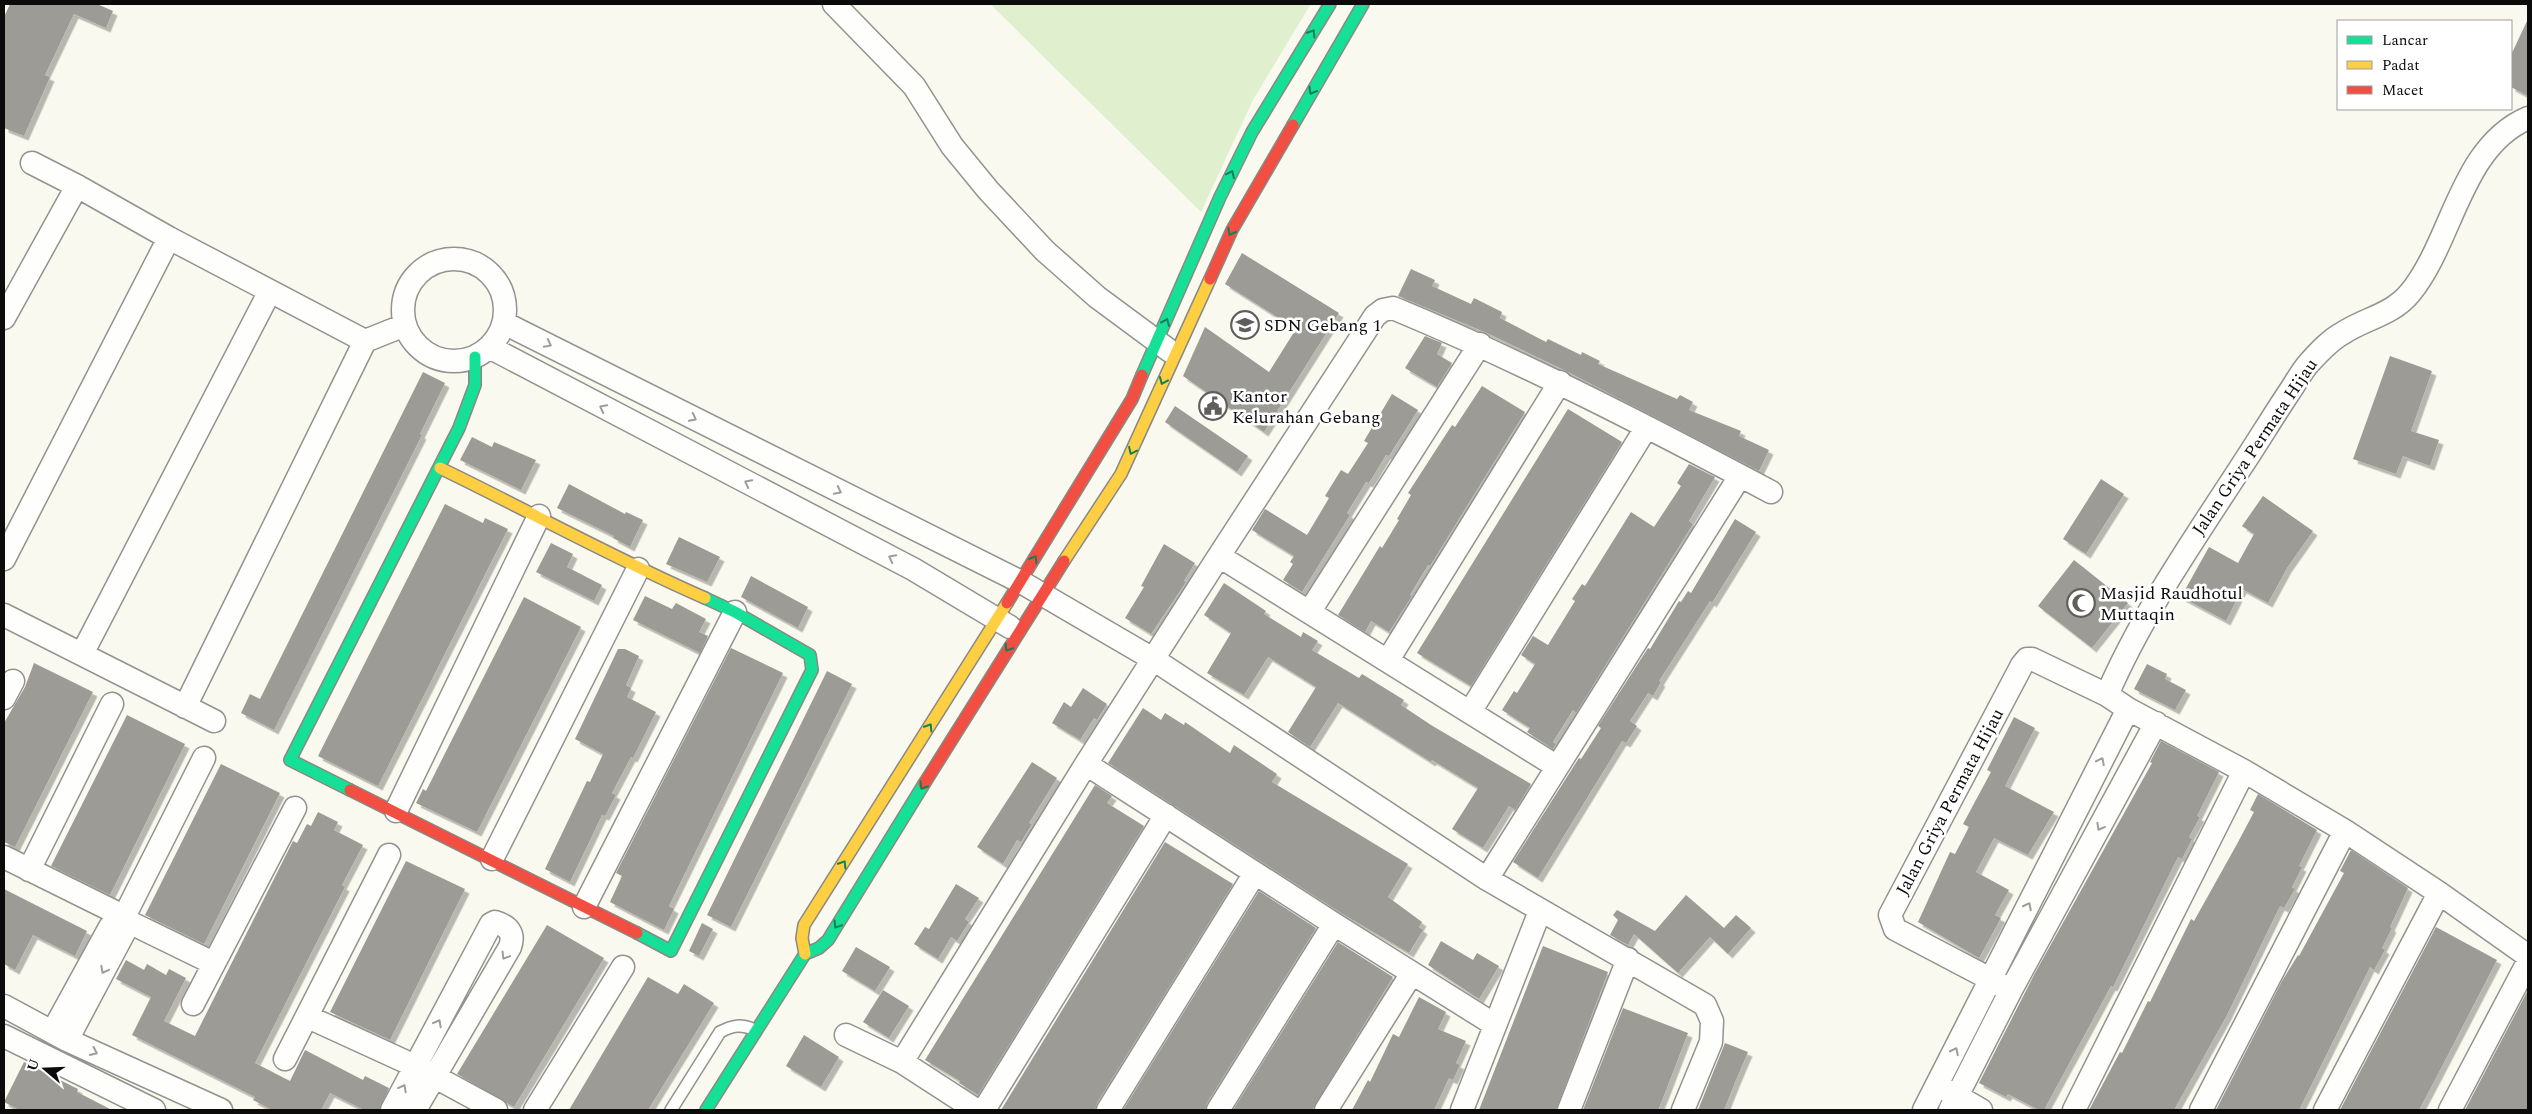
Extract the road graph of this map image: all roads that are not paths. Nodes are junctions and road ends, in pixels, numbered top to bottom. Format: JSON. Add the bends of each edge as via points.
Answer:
{"nodes":[{"id":1,"x":834,"y":4,"type":"edge"},
{"id":2,"x":1330,"y":4,"type":"edge"},
{"id":3,"x":1363,"y":4,"type":"edge"},
{"id":4,"x":1336,"y":21,"type":"junction"},
{"id":5,"x":2528,"y":118,"type":"edge"},
{"id":6,"x":32,"y":163,"type":"dead end"},
{"id":7,"x":78,"y":186,"type":"junction"},
{"id":8,"x":169,"y":238,"type":"junction"},
{"id":9,"x":270,"y":291,"type":"junction"},
{"id":10,"x":6,"y":309,"type":"edge"},
{"id":11,"x":504,"y":323,"type":"junction"},
{"id":12,"x":406,"y":325,"type":"junction"},
{"id":13,"x":365,"y":341,"type":"junction"},
{"id":14,"x":1480,"y":344,"type":"junction"},
{"id":15,"x":1166,"y":348,"type":"junction"},
{"id":16,"x":482,"y":352,"type":"junction"},
{"id":17,"x":1560,"y":382,"type":"junction"},
{"id":18,"x":1646,"y":428,"type":"junction"},
{"id":19,"x":440,"y":468,"type":"junction"},
{"id":20,"x":1740,"y":476,"type":"junction"},
{"id":21,"x":1771,"y":492,"type":"dead end"},
{"id":22,"x":539,"y":516,"type":"junction"},
{"id":23,"x":929,"y":537,"type":"junction"},
{"id":24,"x":1219,"y":556,"type":"junction"},
{"id":25,"x":4,"y":560,"type":"edge"},
{"id":26,"x":638,"y":569,"type":"junction"},
{"id":27,"x":913,"y":569,"type":"junction"},
{"id":28,"x":1021,"y":582,"type":"junction"},
{"id":29,"x":1044,"y":595,"type":"junction"},
{"id":30,"x":1310,"y":611,"type":"junction"},
{"id":31,"x":735,"y":612,"type":"junction"},
{"id":32,"x":4,"y":615,"type":"edge"},
{"id":33,"x":997,"y":619,"type":"junction"},
{"id":34,"x":1018,"y":632,"type":"junction"},
{"id":35,"x":82,"y":654,"type":"junction"},
{"id":36,"x":1153,"y":659,"type":"junction"},
{"id":37,"x":1388,"y":660,"type":"junction"},
{"id":38,"x":2107,"y":695,"type":"junction"},
{"id":39,"x":112,"y":704,"type":"dead end"},
{"id":40,"x":185,"y":707,"type":"junction"},
{"id":41,"x":2128,"y":709,"type":"junction"},
{"id":42,"x":1470,"y":712,"type":"junction"},
{"id":43,"x":214,"y":721,"type":"dead end"},
{"id":44,"x":2156,"y":723,"type":"junction"},
{"id":45,"x":204,"y":758,"type":"dead end"},
{"id":46,"x":1086,"y":764,"type":"junction"},
{"id":47,"x":1556,"y":766,"type":"junction"},
{"id":48,"x":2244,"y":771,"type":"junction"},
{"id":49,"x":295,"y":808,"type":"dead end"},
{"id":50,"x":396,"y":811,"type":"junction"},
{"id":51,"x":1166,"y":815,"type":"junction"},
{"id":52,"x":2345,"y":831,"type":"junction"},
{"id":53,"x":390,"y":855,"type":"dead end"},
{"id":54,"x":4,"y":858,"type":"edge"},
{"id":55,"x":492,"y":859,"type":"junction"},
{"id":56,"x":29,"y":870,"type":"junction"},
{"id":57,"x":1255,"y":873,"type":"junction"},
{"id":58,"x":1487,"y":879,"type":"junction"},
{"id":59,"x":2438,"y":893,"type":"junction"},
{"id":60,"x":584,"y":907,"type":"junction"},
{"id":61,"x":1540,"y":911,"type":"junction"},
{"id":62,"x":122,"y":919,"type":"junction"},
{"id":63,"x":1334,"y":924,"type":"junction"},
{"id":64,"x":805,"y":954,"type":"junction"},
{"id":65,"x":2528,"y":956,"type":"edge"},
{"id":66,"x":1628,"y":959,"type":"junction"},
{"id":67,"x":2528,"y":962,"type":"edge"},
{"id":68,"x":213,"y":963,"type":"junction"},
{"id":69,"x":623,"y":967,"type":"dead end"},
{"id":70,"x":1412,"y":973,"type":"junction"},
{"id":71,"x":1991,"y":979,"type":"junction"},
{"id":72,"x":2011,"y":990,"type":"junction"},
{"id":73,"x":193,"y":1004,"type":"dead end"},
{"id":74,"x":7,"y":1011,"type":"edge"},
{"id":75,"x":308,"y":1017,"type":"junction"},
{"id":76,"x":1495,"y":1025,"type":"junction"},
{"id":77,"x":755,"y":1030,"type":"junction"},
{"id":78,"x":846,"y":1034,"type":"dead end"},
{"id":79,"x":4,"y":1036,"type":"edge"},
{"id":80,"x":60,"y":1036,"type":"junction"},
{"id":81,"x":285,"y":1059,"type":"dead end"},
{"id":82,"x":902,"y":1062,"type":"junction"},
{"id":83,"x":424,"y":1071,"type":"junction"},
{"id":84,"x":1937,"y":1085,"type":"junction"},
{"id":85,"x":1953,"y":1103,"type":"edge"},
{"id":86,"x":154,"y":1110,"type":"edge"},
{"id":87,"x":221,"y":1110,"type":"edge"},
{"id":88,"x":392,"y":1110,"type":"edge"},
{"id":89,"x":415,"y":1110,"type":"edge"},
{"id":90,"x":496,"y":1110,"type":"edge"},
{"id":91,"x":535,"y":1110,"type":"edge"},
{"id":92,"x":671,"y":1110,"type":"edge"},
{"id":93,"x":706,"y":1110,"type":"edge"},
{"id":94,"x":976,"y":1110,"type":"edge"},
{"id":95,"x":984,"y":1110,"type":"edge"},
{"id":96,"x":1108,"y":1110,"type":"edge"},
{"id":97,"x":1218,"y":1110,"type":"edge"},
{"id":98,"x":1326,"y":1110,"type":"edge"},
{"id":99,"x":1462,"y":1110,"type":"edge"},
{"id":100,"x":1569,"y":1110,"type":"edge"},
{"id":101,"x":1683,"y":1110,"type":"edge"},
{"id":102,"x":1924,"y":1110,"type":"edge"},
{"id":103,"x":1981,"y":1110,"type":"edge"},
{"id":104,"x":2074,"y":1110,"type":"edge"},
{"id":105,"x":2201,"y":1110,"type":"edge"},
{"id":106,"x":2325,"y":1110,"type":"edge"},
{"id":107,"x":2450,"y":1110,"type":"edge"}],
"edges":[{"from":1,"to":15,"type":"street","via":[[914,86],[952,146],[1045,251],[1096,297]]},
{"from":2,"to":4,"type":"street"},
{"from":3,"to":4,"type":"street"},
{"from":4,"to":15,"type":"street","one_way":true,"via":[[1232,230]]},
{"from":15,"to":4,"type":"street","one_way":true,"via":[[1220,197],[1252,132]]},
{"from":5,"to":38,"type":"street","name":"Jalan Griya Permata Hijau","via":[[2512,126],[2489,148],[2467,183],[2427,267],[2411,292],[2393,309],[2342,333],[2308,364],[2174,568]]},
{"from":6,"to":7,"type":"street"},
{"from":7,"to":8,"type":"street"},
{"from":7,"to":10,"type":"street"},
{"from":8,"to":9,"type":"street"},
{"from":8,"to":25,"type":"street"},
{"from":9,"to":13,"type":"street"},
{"from":9,"to":35,"type":"street"},
{"from":11,"to":12,"type":"street","via":[[504,298],[498,283],[487,270],[473,262],[457,259],[441,261],[414,279],[406,293],[403,309]]},
{"from":11,"to":16,"type":"street","via":[[498,336]]},
{"from":11,"to":23,"type":"street","one_way":true},
{"from":12,"to":13,"type":"street"},
{"from":12,"to":16,"type":"street","via":[[413,341],[441,360],[458,361]]},
{"from":13,"to":40,"type":"street"},
{"from":14,"to":17,"type":"street"},
{"from":14,"to":24,"type":"street","via":[[1393,308],[1375,316]]},
{"from":14,"to":30,"type":"street"},
{"from":28,"to":15,"type":"street","one_way":true},
{"from":15,"to":29,"type":"street","one_way":true,"via":[[1121,474]]},
{"from":16,"to":19,"type":"street","via":[[474,394]]},
{"from":27,"to":16,"type":"street","one_way":true},
{"from":17,"to":18,"type":"street"},
{"from":17,"to":37,"type":"street"},
{"from":18,"to":20,"type":"street"},
{"from":18,"to":42,"type":"street"},
{"from":19,"to":22,"type":"street"},
{"from":19,"to":50,"type":"street","via":[[290,760]]},
{"from":20,"to":21,"type":"street"},
{"from":20,"to":47,"type":"street"},
{"from":22,"to":26,"type":"street"},
{"from":22,"to":50,"type":"street"},
{"from":23,"to":27,"type":"street"},
{"from":23,"to":28,"type":"street"},
{"from":24,"to":30,"type":"street"},
{"from":24,"to":36,"type":"street"},
{"from":26,"to":31,"type":"street"},
{"from":26,"to":55,"type":"street"},
{"from":27,"to":33,"type":"street"},
{"from":28,"to":29,"type":"street"},
{"from":28,"to":33,"type":"street"},
{"from":29,"to":34,"type":"street"},
{"from":29,"to":36,"type":"street"},
{"from":30,"to":37,"type":"street"},
{"from":31,"to":60,"type":"street"},
{"from":31,"to":60,"type":"street","via":[[810,655],[812,670],[676,942],[671,951]]},
{"from":32,"to":35,"type":"street"},
{"from":33,"to":34,"type":"street"},
{"from":64,"to":33,"type":"street","one_way":true,"via":[[804,925]]},
{"from":34,"to":64,"type":"street","one_way":true,"via":[[828,940]]},
{"from":35,"to":40,"type":"street"},
{"from":36,"to":46,"type":"street"},
{"from":36,"to":58,"type":"street"},
{"from":37,"to":42,"type":"street"},
{"from":38,"to":41,"type":"street","name":"Jalan Griya Permata Hijau"},
{"from":38,"to":71,"type":"street","name":"Jalan Griya Permata Hijau","via":[[2032,659],[2027,660],[1890,915],[1895,929]]},
{"from":39,"to":56,"type":"street"},
{"from":40,"to":43,"type":"street"},
{"from":41,"to":44,"type":"street","name":"Jalan Griya Permata Hijau"},
{"from":71,"to":41,"type":"street","one_way":true},
{"from":42,"to":47,"type":"street"},
{"from":44,"to":48,"type":"street","name":"Jalan Griya Permata Hijau"},
{"from":44,"to":72,"type":"street","one_way":true},
{"from":45,"to":62,"type":"street"},
{"from":46,"to":51,"type":"street"},
{"from":46,"to":82,"type":"street"},
{"from":47,"to":58,"type":"street"},
{"from":48,"to":52,"type":"street","name":"Jalan Griya Permata Hijau"},
{"from":48,"to":104,"type":"street"},
{"from":49,"to":68,"type":"street"},
{"from":50,"to":55,"type":"street"},
{"from":51,"to":57,"type":"street"},
{"from":51,"to":95,"type":"street"},
{"from":52,"to":59,"type":"street","name":"Jalan Griya Permata Hijau"},
{"from":52,"to":105,"type":"street"},
{"from":53,"to":75,"type":"street"},
{"from":54,"to":56,"type":"street"},
{"from":55,"to":60,"type":"street"},
{"from":56,"to":62,"type":"street"},
{"from":57,"to":63,"type":"street"},
{"from":57,"to":96,"type":"street"},
{"from":58,"to":61,"type":"street"},
{"from":59,"to":65,"type":"street","name":"Jalan Griya Permata Hijau"},
{"from":59,"to":106,"type":"street"},
{"from":61,"to":66,"type":"street"},
{"from":61,"to":76,"type":"street"},
{"from":62,"to":68,"type":"street"},
{"from":62,"to":80,"type":"street"},
{"from":63,"to":70,"type":"street"},
{"from":63,"to":97,"type":"street"},
{"from":64,"to":77,"type":"street"},
{"from":66,"to":100,"type":"street"},
{"from":66,"to":101,"type":"street","via":[[1704,1004],[1712,1021],[1711,1042]]},
{"from":67,"to":107,"type":"street"},
{"from":68,"to":73,"type":"street"},
{"from":69,"to":91,"type":"street"},
{"from":70,"to":76,"type":"street"},
{"from":70,"to":98,"type":"street"},
{"from":71,"to":72,"type":"street","name":"Jalan Griya Permata Hijau"},
{"from":84,"to":71,"type":"street","one_way":true},
{"from":72,"to":85,"type":"street"},
{"from":74,"to":80,"type":"street"},
{"from":75,"to":81,"type":"street"},
{"from":75,"to":83,"type":"street"},
{"from":76,"to":99,"type":"street"},
{"from":77,"to":92,"type":"lane","via":[[733,1026],[720,1032]]},
{"from":77,"to":93,"type":"street"},
{"from":78,"to":82,"type":"street"},
{"from":79,"to":86,"type":"street"},
{"from":80,"to":87,"type":"street","one_way":true},
{"from":82,"to":94,"type":"street"},
{"from":83,"to":83,"type":"street","one_way":true,"via":[[490,924],[506,926],[513,940],[510,947]]},
{"from":88,"to":83,"type":"street","one_way":true},
{"from":83,"to":89,"type":"street"},
{"from":83,"to":90,"type":"street"},
{"from":84,"to":85,"type":"street"},
{"from":84,"to":102,"type":"street"},
{"from":85,"to":103,"type":"street"}]}
